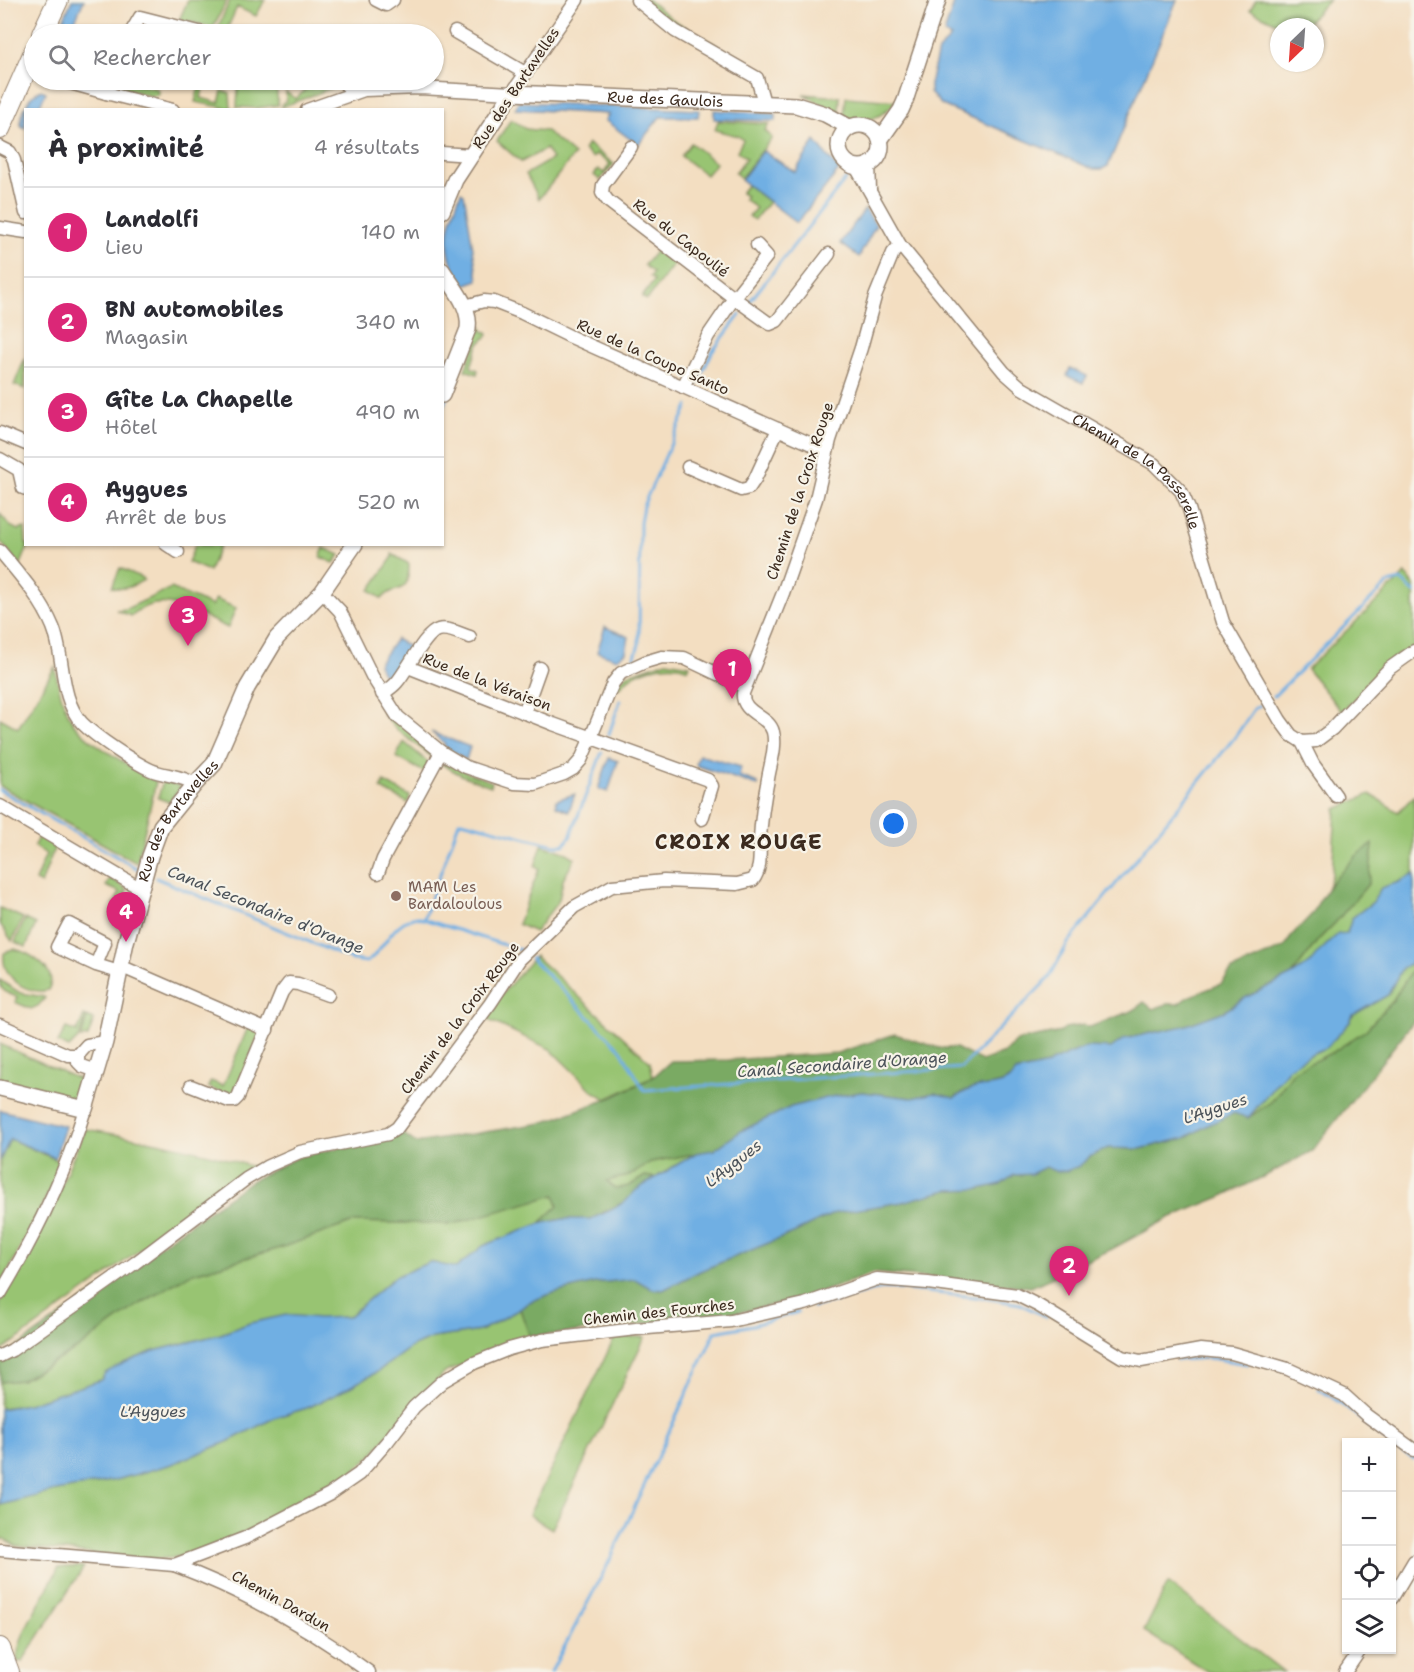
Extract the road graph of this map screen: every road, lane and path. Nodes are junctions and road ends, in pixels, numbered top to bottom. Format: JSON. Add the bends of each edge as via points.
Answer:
{"nodes":[{"id":1,"x":58,"y":0,"type":"edge"},
{"id":2,"x":376,"y":0,"type":"edge"},
{"id":3,"x":393,"y":0,"type":"edge"},
{"id":4,"x":577,"y":0,"type":"edge"},
{"id":5,"x":637,"y":0,"type":"edge"},
{"id":6,"x":938,"y":0,"type":"edge"},
{"id":7,"x":47,"y":24,"type":"edge"},
{"id":8,"x":136,"y":24,"type":"edge"},
{"id":9,"x":168,"y":24,"type":"edge"},
{"id":10,"x":455,"y":33,"type":"dead end"},
{"id":11,"x":525,"y":73,"type":"junction"},
{"id":12,"x":24,"y":82,"type":"edge"},
{"id":13,"x":95,"y":90,"type":"edge"},
{"id":14,"x":107,"y":90,"type":"edge"},
{"id":15,"x":351,"y":90,"type":"edge"},
{"id":16,"x":364,"y":90,"type":"edge"},
{"id":17,"x":438,"y":90,"type":"edge"},
{"id":18,"x":106,"y":93,"type":"junction"},
{"id":19,"x":354,"y":93,"type":"junction"},
{"id":20,"x":512,"y":93,"type":"junction"},
{"id":21,"x":764,"y":103,"type":"junction"},
{"id":22,"x":165,"y":108,"type":"edge"},
{"id":23,"x":313,"y":108,"type":"edge"},
{"id":24,"x":0,"y":129,"type":"edge"},
{"id":25,"x":845,"y":133,"type":"junction"},
{"id":26,"x":875,"y":134,"type":"junction"},
{"id":27,"x":0,"y":147,"type":"edge"},
{"id":28,"x":631,"y":147,"type":"dead end"},
{"id":29,"x":444,"y":153,"type":"edge"},
{"id":30,"x":470,"y":155,"type":"junction"},
{"id":31,"x":862,"y":166,"type":"junction"},
{"id":32,"x":24,"y":204,"type":"edge"},
{"id":33,"x":444,"y":206,"type":"edge"},
{"id":34,"x":0,"y":228,"type":"edge"},
{"id":35,"x":24,"y":232,"type":"edge"},
{"id":36,"x":900,"y":244,"type":"junction"},
{"id":37,"x":757,"y":245,"type":"dead end"},
{"id":38,"x":829,"y":254,"type":"dead end"},
{"id":39,"x":444,"y":273,"type":"edge"},
{"id":40,"x":734,"y":298,"type":"junction"},
{"id":41,"x":465,"y":306,"type":"junction"},
{"id":42,"x":683,"y":387,"type":"junction"},
{"id":43,"x":444,"y":390,"type":"edge"},
{"id":44,"x":778,"y":429,"type":"junction"},
{"id":45,"x":0,"y":433,"type":"edge"},
{"id":46,"x":24,"y":443,"type":"edge"},
{"id":47,"x":827,"y":452,"type":"junction"},
{"id":48,"x":0,"y":459,"type":"edge"},
{"id":49,"x":688,"y":467,"type":"dead end"},
{"id":50,"x":24,"y":488,"type":"edge"},
{"id":51,"x":169,"y":546,"type":"edge"},
{"id":52,"x":354,"y":546,"type":"edge"},
{"id":53,"x":0,"y":551,"type":"edge"},
{"id":54,"x":178,"y":552,"type":"dead end"},
{"id":55,"x":322,"y":592,"type":"junction"},
{"id":56,"x":470,"y":637,"type":"dead end"},
{"id":57,"x":1414,"y":651,"type":"edge"},
{"id":58,"x":408,"y":668,"type":"junction"},
{"id":59,"x":540,"y":668,"type":"dead end"},
{"id":60,"x":745,"y":687,"type":"junction"},
{"id":61,"x":382,"y":694,"type":"junction"},
{"id":62,"x":524,"y":713,"type":"junction"},
{"id":63,"x":591,"y":737,"type":"junction"},
{"id":64,"x":1302,"y":742,"type":"junction"},
{"id":65,"x":441,"y":752,"type":"junction"},
{"id":66,"x":195,"y":784,"type":"junction"},
{"id":67,"x":1336,"y":796,"type":"dead end"},
{"id":68,"x":0,"y":807,"type":"edge"},
{"id":69,"x":702,"y":819,"type":"dead end"},
{"id":70,"x":378,"y":873,"type":"dead end"},
{"id":71,"x":141,"y":889,"type":"junction"},
{"id":72,"x":96,"y":965,"type":"dead end"},
{"id":73,"x":120,"y":969,"type":"junction"},
{"id":74,"x":328,"y":995,"type":"dead end"},
{"id":75,"x":0,"y":1025,"type":"edge"},
{"id":76,"x":267,"y":1030,"type":"junction"},
{"id":77,"x":105,"y":1042,"type":"junction"},
{"id":78,"x":78,"y":1055,"type":"junction"},
{"id":79,"x":97,"y":1071,"type":"junction"},
{"id":80,"x":191,"y":1086,"type":"dead end"},
{"id":81,"x":0,"y":1088,"type":"edge"},
{"id":82,"x":85,"y":1109,"type":"junction"},
{"id":83,"x":0,"y":1294,"type":"edge"},
{"id":84,"x":0,"y":1356,"type":"edge"},
{"id":85,"x":1414,"y":1450,"type":"edge"},
{"id":86,"x":0,"y":1550,"type":"edge"},
{"id":87,"x":1414,"y":1561,"type":"edge"},
{"id":88,"x":174,"y":1565,"type":"junction"},
{"id":89,"x":1396,"y":1591,"type":"edge"},
{"id":90,"x":0,"y":1647,"type":"edge"},
{"id":91,"x":1357,"y":1654,"type":"edge"},
{"id":92,"x":9,"y":1672,"type":"edge"},
{"id":93,"x":369,"y":1672,"type":"edge"},
{"id":94,"x":1345,"y":1672,"type":"edge"}],
"edges":[{"from":1,"to":7,"type":"main road"},
{"from":2,"to":3,"type":"street","via":[[386,5]]},
{"from":4,"to":11,"type":"street","name":"Rue des Bartavelles"},
{"from":5,"to":21,"type":"street","via":[[675,31],[757,78]]},
{"from":6,"to":26,"type":"street","via":[[901,110]]},
{"from":8,"to":9,"type":"street","via":[[140,17]]},
{"from":10,"to":11,"type":"street"},
{"from":11,"to":20,"type":"street","name":"Rue des Bartavelles"},
{"from":12,"to":24,"type":"main road"},
{"from":13,"to":18,"type":"street"},
{"from":14,"to":18,"type":"street"},
{"from":15,"to":19,"type":"street"},
{"from":16,"to":19,"type":"street"},
{"from":17,"to":20,"type":"street"},
{"from":18,"to":22,"type":"street"},
{"from":19,"to":23,"type":"street"},
{"from":20,"to":21,"type":"street","name":"Rue des Gaulois"},
{"from":20,"to":30,"type":"street","name":"Rue des Bartavelles"},
{"from":21,"to":25,"type":"street","name":"Rue des Gaulois","via":[[817,111]]},
{"from":25,"to":26,"type":"street","via":[[864,125]]},
{"from":25,"to":31,"type":"street","name":"Chemin de la Passerelle","via":[[839,153],[849,164]]},
{"from":26,"to":31,"type":"street","via":[[879,154]]},
{"from":27,"to":32,"type":"street","via":[[10,152],[14,160]]},
{"from":28,"to":40,"type":"street","name":"Rue du Capoulié","via":[[603,185],[602,193]]},
{"from":29,"to":30,"type":"street"},
{"from":30,"to":33,"type":"street","name":"Rue des Bartavelles"},
{"from":31,"to":36,"type":"street","name":"Chemin de la Passerelle","via":[[870,195]]},
{"from":34,"to":35,"type":"street"},
{"from":36,"to":47,"type":"street","name":"Chemin de la Croix Rouge","via":[[875,297]]},
{"from":36,"to":64,"type":"street","name":"Chemin de la Passerelle","via":[[1004,372],[1022,388],[1154,464],[1180,491],[1223,622],[1280,720]]},
{"from":37,"to":40,"type":"street","via":[[767,256]]},
{"from":38,"to":40,"type":"street","via":[[774,323],[764,321]]},
{"from":39,"to":41,"type":"street"},
{"from":40,"to":42,"type":"street","name":"Rue du Capoulié","via":[[708,336]]},
{"from":41,"to":42,"type":"street","name":"Rue de la Coupo Santo","via":[[494,302]]},
{"from":41,"to":43,"type":"street","via":[[468,329]]},
{"from":42,"to":44,"type":"street","name":"Rue de la Coupo Santo"},
{"from":44,"to":47,"type":"street","name":"Rue de la Coupo Santo"},
{"from":44,"to":49,"type":"street","via":[[749,488],[741,490]]},
{"from":45,"to":46,"type":"street"},
{"from":47,"to":60,"type":"street","name":"Chemin de la Croix Rouge","via":[[794,564]]},
{"from":48,"to":50,"type":"street","via":[[19,471]]},
{"from":51,"to":54,"type":"street"},
{"from":52,"to":55,"type":"street","name":"Rue des Bartavelles"},
{"from":53,"to":66,"type":"street","via":[[38,599],[54,629],[71,706],[81,722],[151,770]]},
{"from":55,"to":61,"type":"street","via":[[340,611]]},
{"from":55,"to":66,"type":"street","name":"Rue des Bartavelles","via":[[277,638],[247,688],[214,764]]},
{"from":56,"to":58,"type":"street","via":[[449,630],[434,631]]},
{"from":57,"to":64,"type":"street","via":[[1390,668],[1332,729],[1316,741]]},
{"from":58,"to":61,"type":"street","name":"Rue de la Véraison"},
{"from":58,"to":62,"type":"street","name":"Rue de la Véraison"},
{"from":59,"to":62,"type":"street"},
{"from":60,"to":63,"type":"street","via":[[684,658],[662,657],[645,662],[621,673],[613,683]]},
{"from":60,"to":84,"type":"street","name":"Chemin de la Croix Rouge","via":[[744,703],[774,733],[761,819],[759,867],[753,880],[737,884],[664,881],[612,886],[574,907],[519,960],[397,1128],[388,1134],[300,1152],[268,1166]]},
{"from":61,"to":65,"type":"street","via":[[398,717]]},
{"from":62,"to":63,"type":"street","name":"Rue de la Véraison"},
{"from":63,"to":65,"type":"street","via":[[573,769],[535,784],[514,783],[481,773]]},
{"from":63,"to":69,"type":"street","name":"Rue de la Véraison","via":[[708,780],[712,786]]},
{"from":64,"to":67,"type":"street","name":"Chemin de la Passerelle"},
{"from":65,"to":70,"type":"street"},
{"from":66,"to":71,"type":"street","name":"Rue des Bartavelles","via":[[161,826]]},
{"from":68,"to":71,"type":"street"},
{"from":71,"to":73,"type":"street","name":"Rue des Bartavelles"},
{"from":72,"to":73,"type":"street"},
{"from":73,"to":76,"type":"street"},
{"from":73,"to":77,"type":"street","name":"Rue des Bartavelles"},
{"from":74,"to":76,"type":"street","via":[[289,983]]},
{"from":75,"to":78,"type":"street","via":[[68,1055]]},
{"from":76,"to":80,"type":"street","via":[[234,1101]]},
{"from":77,"to":78,"type":"street","via":[[87,1045]]},
{"from":77,"to":79,"type":"street","name":"Rue des Bartavelles"},
{"from":78,"to":79,"type":"street","via":[[82,1066]]},
{"from":79,"to":82,"type":"street","name":"Rue des Bartavelles"},
{"from":81,"to":82,"type":"street"},
{"from":82,"to":83,"type":"street","name":"Rue des Bartavelles","via":[[45,1215]]},
{"from":85,"to":88,"type":"street","name":"Chemin des Fourches","via":[[1344,1395],[1288,1369],[1232,1353],[1201,1350],[1141,1361],[1122,1357],[1017,1295],[877,1279],[805,1304],[731,1321],[542,1340],[474,1363],[443,1381],[414,1407],[359,1474],[330,1494],[245,1538]]},
{"from":86,"to":88,"type":"street","name":"Chemin des Fourches"},
{"from":87,"to":89,"type":"street"},
{"from":88,"to":93,"type":"street","name":"Chemin Dardun","via":[[288,1619]]},
{"from":90,"to":92,"type":"main road"},
{"from":91,"to":94,"type":"street"}]}
